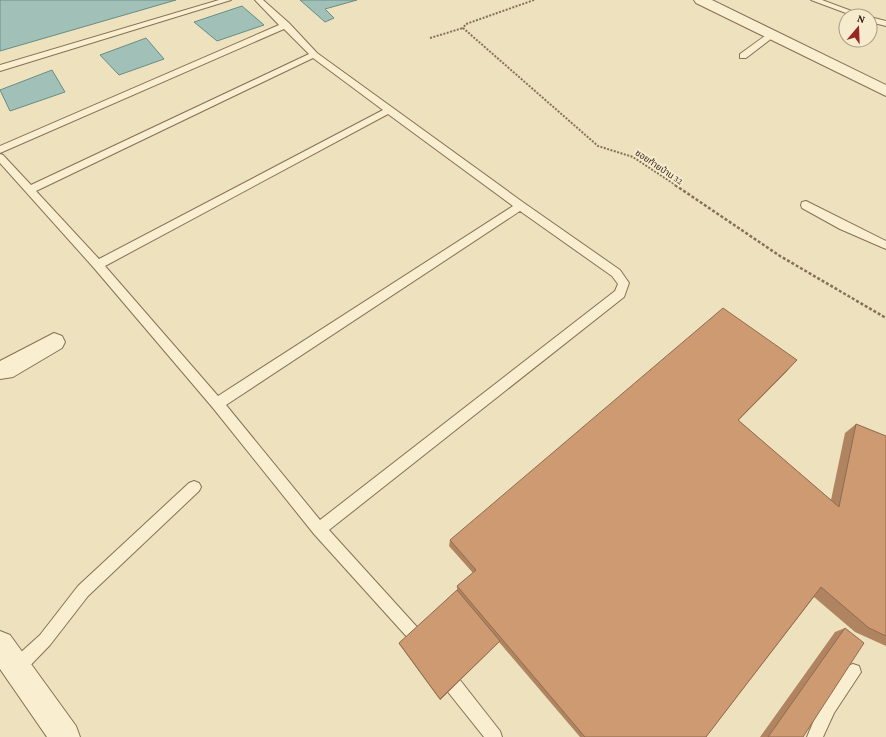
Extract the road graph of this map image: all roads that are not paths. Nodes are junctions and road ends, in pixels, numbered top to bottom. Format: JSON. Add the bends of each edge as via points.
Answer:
{"nodes":[{"id":1,"x":227,"y":0,"type":"edge"},
{"id":2,"x":259,"y":0,"type":"edge"},
{"id":3,"x":701,"y":0,"type":"edge"},
{"id":4,"x":815,"y":0,"type":"edge"},
{"id":5,"x":838,"y":8,"type":"edge"},
{"id":6,"x":286,"y":26,"type":"junction"},
{"id":7,"x":772,"y":34,"type":"junction"},
{"id":8,"x":314,"y":55,"type":"junction"},
{"id":9,"x":744,"y":56,"type":"dead end"},
{"id":10,"x":0,"y":68,"type":"edge"},
{"id":11,"x":886,"y":91,"type":"edge"},
{"id":12,"x":389,"y":110,"type":"junction"},
{"id":13,"x":0,"y":150,"type":"edge"},
{"id":14,"x":0,"y":157,"type":"edge"},
{"id":15,"x":31,"y":189,"type":"junction"},
{"id":16,"x":806,"y":205,"type":"dead end"},
{"id":17,"x":520,"y":206,"type":"junction"},
{"id":18,"x":886,"y":245,"type":"edge"},
{"id":19,"x":98,"y":265,"type":"junction"},
{"id":20,"x":54,"y":342,"type":"dead end"},
{"id":21,"x":0,"y":370,"type":"edge"},
{"id":22,"x":217,"y":404,"type":"junction"},
{"id":23,"x":194,"y":486,"type":"dead end"},
{"id":24,"x":319,"y":529,"type":"junction"},
{"id":25,"x":412,"y":632,"type":"edge"},
{"id":26,"x":8,"y":657,"type":"edge"},
{"id":27,"x":853,"y":672,"type":"edge"},
{"id":28,"x":454,"y":686,"type":"edge"},
{"id":29,"x":64,"y":737,"type":"edge"},
{"id":30,"x":494,"y":737,"type":"edge"},
{"id":31,"x":815,"y":737,"type":"edge"}],
"edges":[{"from":1,"to":10,"type":"lane"},
{"from":2,"to":6,"type":"lane"},
{"from":3,"to":7,"type":"street"},
{"from":4,"to":5,"type":"lane"},
{"from":6,"to":8,"type":"lane"},
{"from":6,"to":13,"type":"lane"},
{"from":7,"to":9,"type":"lane"},
{"from":7,"to":11,"type":"street"},
{"from":8,"to":12,"type":"lane"},
{"from":8,"to":15,"type":"lane"},
{"from":12,"to":17,"type":"lane"},
{"from":12,"to":19,"type":"lane"},
{"from":14,"to":15,"type":"lane"},
{"from":15,"to":19,"type":"lane"},
{"from":16,"to":18,"type":"lane"},
{"from":17,"to":22,"type":"lane"},
{"from":17,"to":24,"type":"lane","via":[[616,273],[624,283],[620,294]]},
{"from":19,"to":22,"type":"lane"},
{"from":20,"to":21,"type":"street","via":[[5,370]]},
{"from":22,"to":24,"type":"lane"},
{"from":23,"to":26,"type":"lane","via":[[83,592],[45,640]]},
{"from":24,"to":25,"type":"lane"},
{"from":26,"to":29,"type":"street"},
{"from":27,"to":31,"type":"lane","via":[[828,707]]},
{"from":28,"to":30,"type":"lane"}]}
